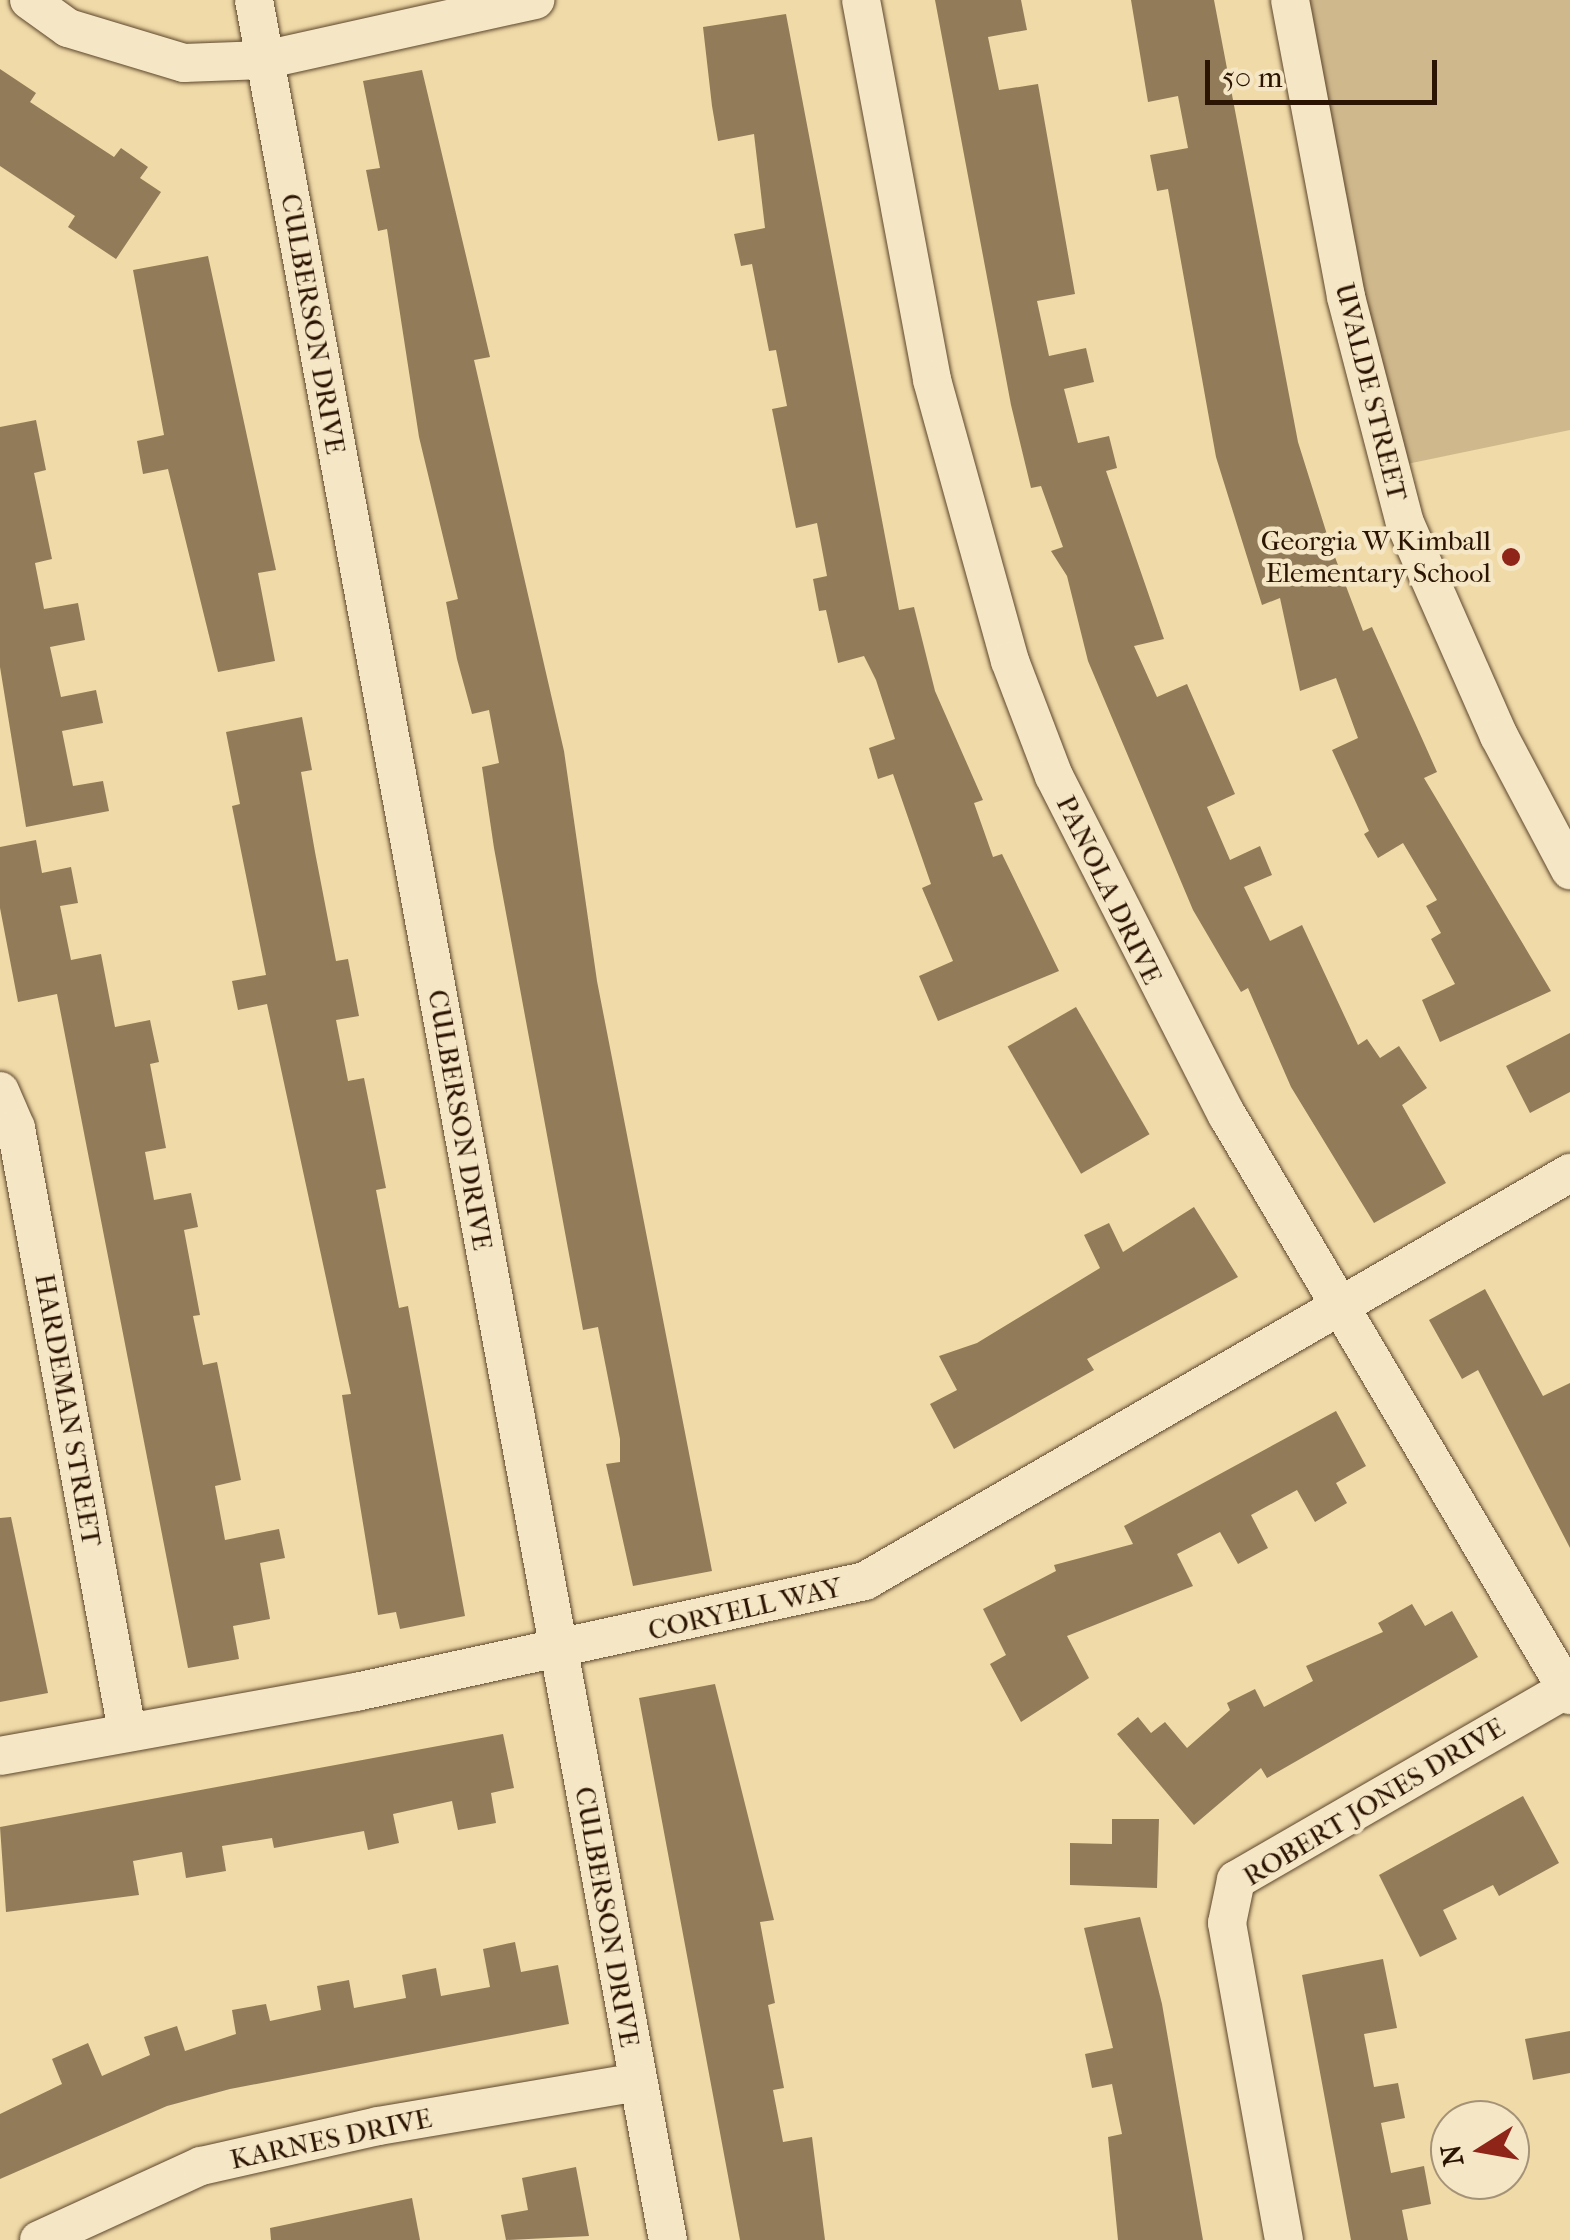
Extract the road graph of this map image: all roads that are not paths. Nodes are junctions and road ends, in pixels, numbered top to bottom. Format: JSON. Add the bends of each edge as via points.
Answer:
{"nodes":[{"id":1,"x":29,"y":0,"type":"edge"},
{"id":2,"x":254,"y":0,"type":"edge"},
{"id":3,"x":535,"y":0,"type":"edge"},
{"id":4,"x":861,"y":0,"type":"edge"},
{"id":5,"x":1290,"y":0,"type":"edge"},
{"id":6,"x":264,"y":60,"type":"junction"},
{"id":7,"x":1570,"y":870,"type":"edge"},
{"id":8,"x":0,"y":1091,"type":"edge"},
{"id":9,"x":1570,"y":1173,"type":"edge"},
{"id":10,"x":1334,"y":1306,"type":"junction"},
{"id":11,"x":558,"y":1649,"type":"junction"},
{"id":12,"x":1568,"y":1692,"type":"edge"},
{"id":13,"x":127,"y":1731,"type":"junction"},
{"id":14,"x":0,"y":1756,"type":"edge"},
{"id":15,"x":637,"y":2082,"type":"junction"},
{"id":16,"x":38,"y":2240,"type":"edge"},
{"id":17,"x":668,"y":2240,"type":"edge"},
{"id":18,"x":1284,"y":2240,"type":"edge"}],
"edges":[{"from":1,"to":6,"type":"street","via":[[68,28],[184,64]]},
{"from":2,"to":6,"type":"street","name":"CULBERSON DRIVE"},
{"from":3,"to":6,"type":"street"},
{"from":4,"to":10,"type":"street","name":"PANOLA DRIVE","via":[[932,380],[1010,661],[1157,990]]},
{"from":5,"to":7,"type":"street","name":"UVALDE STREET","via":[[1346,296],[1405,523],[1498,736]]},
{"from":6,"to":11,"type":"street","name":"CULBERSON DRIVE"},
{"from":8,"to":13,"type":"street","name":"HARDEMAN STREET","via":[[16,1128]]},
{"from":9,"to":10,"type":"street","name":"CORYELL WAY"},
{"from":10,"to":11,"type":"street","name":"CORYELL WAY","via":[[865,1581]]},
{"from":10,"to":12,"type":"street","name":"PANOLA DRIVE"},
{"from":11,"to":13,"type":"street","name":"CORYELL WAY"},
{"from":11,"to":15,"type":"street","name":"CULBERSON DRIVE"},
{"from":12,"to":18,"type":"street","name":"ROBERT JONES DRIVE","via":[[1236,1880],[1227,1923]]},
{"from":13,"to":14,"type":"street","name":"CORYELL WAY"},
{"from":15,"to":16,"type":"street","name":"KARNES DRIVE","via":[[378,2126],[201,2166]]},
{"from":15,"to":17,"type":"street","name":"CULBERSON DRIVE"}]}
